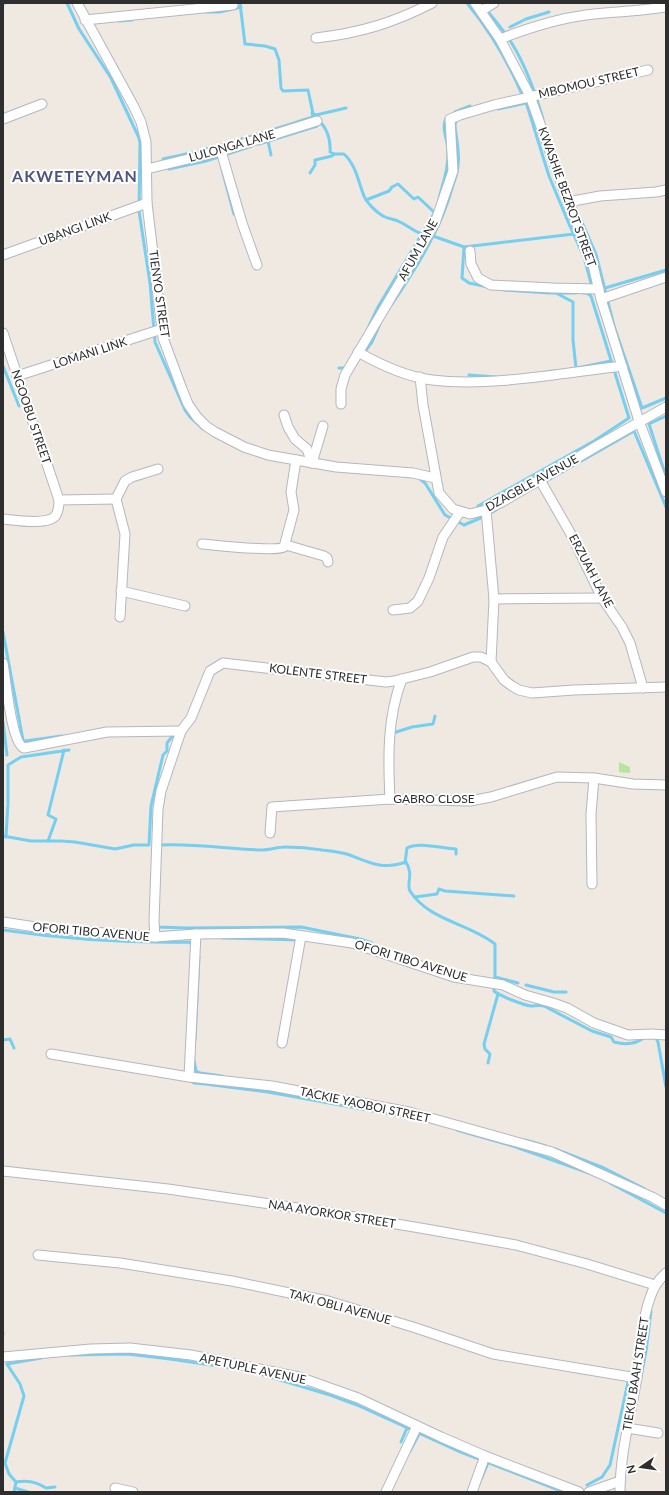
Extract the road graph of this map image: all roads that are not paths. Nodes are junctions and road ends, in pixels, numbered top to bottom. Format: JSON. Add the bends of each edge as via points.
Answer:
{"nodes":[{"id":1,"x":77,"y":3,"type":"edge"},
{"id":2,"x":432,"y":3,"type":"edge"},
{"id":3,"x":475,"y":3,"type":"edge"},
{"id":4,"x":494,"y":3,"type":"edge"},
{"id":5,"x":233,"y":5,"type":"dead end"},
{"id":6,"x":666,"y":6,"type":"edge"},
{"id":7,"x":481,"y":11,"type":"junction"},
{"id":8,"x":85,"y":20,"type":"junction"},
{"id":9,"x":316,"y":38,"type":"dead end"},
{"id":10,"x":500,"y":39,"type":"junction"},
{"id":11,"x":648,"y":70,"type":"dead end"},
{"id":12,"x":530,"y":96,"type":"junction"},
{"id":13,"x":42,"y":104,"type":"dead end"},
{"id":14,"x":3,"y":119,"type":"edge"},
{"id":15,"x":317,"y":121,"type":"dead end"},
{"id":16,"x":221,"y":151,"type":"junction"},
{"id":17,"x":147,"y":169,"type":"junction"},
{"id":18,"x":666,"y":190,"type":"edge"},
{"id":19,"x":568,"y":202,"type":"junction"},
{"id":20,"x":147,"y":203,"type":"junction"},
{"id":21,"x":470,"y":251,"type":"dead end"},
{"id":22,"x":3,"y":255,"type":"edge"},
{"id":23,"x":257,"y":265,"type":"dead end"},
{"id":24,"x":666,"y":277,"type":"edge"},
{"id":25,"x":599,"y":289,"type":"junction"},
{"id":26,"x":601,"y":299,"type":"junction"},
{"id":27,"x":162,"y":329,"type":"junction"},
{"id":28,"x":3,"y":333,"type":"edge"},
{"id":29,"x":358,"y":352,"type":"junction"},
{"id":30,"x":622,"y":366,"type":"junction"},
{"id":31,"x":17,"y":376,"type":"junction"},
{"id":32,"x":420,"y":377,"type":"junction"},
{"id":33,"x":341,"y":404,"type":"dead end"},
{"id":34,"x":666,"y":407,"type":"edge"},
{"id":35,"x":284,"y":415,"type":"dead end"},
{"id":36,"x":639,"y":421,"type":"junction"},
{"id":37,"x":323,"y":426,"type":"dead end"},
{"id":38,"x":296,"y":460,"type":"junction"},
{"id":39,"x":312,"y":463,"type":"junction"},
{"id":40,"x":158,"y":469,"type":"dead end"},
{"id":41,"x":435,"y":478,"type":"junction"},
{"id":42,"x":540,"y":480,"type":"junction"},
{"id":43,"x":666,"y":492,"type":"edge"},
{"id":44,"x":116,"y":499,"type":"junction"},
{"id":45,"x":59,"y":500,"type":"junction"},
{"id":46,"x":486,"y":510,"type":"junction"},
{"id":47,"x":460,"y":512,"type":"junction"},
{"id":48,"x":3,"y":519,"type":"edge"},
{"id":49,"x":202,"y":544,"type":"dead end"},
{"id":50,"x":286,"y":545,"type":"junction"},
{"id":51,"x":328,"y":562,"type":"dead end"},
{"id":52,"x":121,"y":591,"type":"junction"},
{"id":53,"x":602,"y":598,"type":"junction"},
{"id":54,"x":494,"y":599,"type":"junction"},
{"id":55,"x":185,"y":606,"type":"dead end"},
{"id":56,"x":393,"y":610,"type":"dead end"},
{"id":57,"x":120,"y":617,"type":"dead end"},
{"id":58,"x":491,"y":662,"type":"junction"},
{"id":59,"x":3,"y":663,"type":"edge"},
{"id":60,"x":402,"y":679,"type":"junction"},
{"id":61,"x":666,"y":687,"type":"edge"},
{"id":62,"x":643,"y":688,"type":"junction"},
{"id":63,"x":182,"y":731,"type":"junction"},
{"id":64,"x":594,"y":778,"type":"junction"},
{"id":65,"x":666,"y":785,"type":"edge"},
{"id":66,"x":390,"y":799,"type":"junction"},
{"id":67,"x":270,"y":833,"type":"dead end"},
{"id":68,"x":592,"y":884,"type":"dead end"},
{"id":69,"x":3,"y":922,"type":"edge"},
{"id":70,"x":196,"y":934,"type":"junction"},
{"id":71,"x":301,"y":936,"type":"junction"},
{"id":72,"x":155,"y":937,"type":"junction"},
{"id":73,"x":666,"y":1035,"type":"edge"},
{"id":74,"x":282,"y":1043,"type":"dead end"},
{"id":75,"x":51,"y":1054,"type":"dead end"},
{"id":76,"x":189,"y":1077,"type":"junction"},
{"id":77,"x":3,"y":1171,"type":"edge"},
{"id":78,"x":666,"y":1205,"type":"edge"},
{"id":79,"x":38,"y":1255,"type":"dead end"},
{"id":80,"x":666,"y":1273,"type":"edge"},
{"id":81,"x":655,"y":1285,"type":"junction"},
{"id":82,"x":8,"y":1356,"type":"edge"},
{"id":83,"x":637,"y":1378,"type":"junction"},
{"id":84,"x":417,"y":1426,"type":"junction"},
{"id":85,"x":627,"y":1428,"type":"junction"},
{"id":86,"x":658,"y":1433,"type":"dead end"},
{"id":87,"x":485,"y":1456,"type":"junction"},
{"id":88,"x":620,"y":1481,"type":"junction"},
{"id":89,"x":116,"y":1488,"type":"dead end"},
{"id":90,"x":133,"y":1492,"type":"edge"},
{"id":91,"x":386,"y":1492,"type":"edge"},
{"id":92,"x":472,"y":1492,"type":"edge"},
{"id":93,"x":578,"y":1492,"type":"edge"},
{"id":94,"x":589,"y":1492,"type":"edge"},
{"id":95,"x":620,"y":1492,"type":"edge"}],
"edges":[{"from":1,"to":8,"type":"street","name":"TIENYO STREET"},
{"from":2,"to":9,"type":"street","via":[[394,21],[342,35]]},
{"from":3,"to":7,"type":"street","name":"KWASHIE BEZROT STREET"},
{"from":4,"to":7,"type":"street"},
{"from":5,"to":8,"type":"street"},
{"from":6,"to":10,"type":"street","via":[[642,11],[586,15],[534,26]]},
{"from":7,"to":10,"type":"street","name":"KWASHIE BEZROT STREET"},
{"from":8,"to":17,"type":"street","name":"TIENYO STREET","via":[[141,122],[146,142]]},
{"from":10,"to":12,"type":"street","name":"KWASHIE BEZROT STREET"},
{"from":11,"to":12,"type":"street","name":"MBOMOU STREET"},
{"from":12,"to":19,"type":"street","name":"KWASHIE BEZROT STREET"},
{"from":12,"to":29,"type":"street","name":"AFUM LANE","via":[[460,114],[450,119],[453,171],[435,223]]},
{"from":13,"to":14,"type":"street"},
{"from":15,"to":16,"type":"street","name":"LULONGA LANE"},
{"from":16,"to":17,"type":"street","name":"LULONGA LANE"},
{"from":16,"to":23,"type":"street"},
{"from":17,"to":20,"type":"street","name":"TIENYO STREET"},
{"from":18,"to":19,"type":"street","via":[[600,196]]},
{"from":19,"to":25,"type":"street","name":"KWASHIE BEZROT STREET","via":[[592,261]]},
{"from":20,"to":22,"type":"street","name":"UBANGI LINK"},
{"from":20,"to":27,"type":"street","name":"TIENYO STREET"},
{"from":21,"to":25,"type":"street","via":[[471,264],[478,278],[484,282]]},
{"from":24,"to":26,"type":"street"},
{"from":25,"to":26,"type":"street","name":"KWASHIE BEZROT STREET"},
{"from":26,"to":30,"type":"street","name":"KWASHIE BEZROT STREET"},
{"from":27,"to":31,"type":"street","name":"LOMANI LINK"},
{"from":27,"to":38,"type":"street","name":"TIENYO STREET","via":[[174,371],[196,417],[210,429],[244,447]]},
{"from":28,"to":31,"type":"street","name":"NGOOBU STREET"},
{"from":29,"to":32,"type":"street","via":[[377,363]]},
{"from":29,"to":33,"type":"street","name":"AFUM LANE","via":[[340,388]]},
{"from":30,"to":32,"type":"street","via":[[506,380],[458,381]]},
{"from":30,"to":36,"type":"street","name":"KWASHIE BEZROT STREET"},
{"from":31,"to":45,"type":"street","name":"NGOOBU STREET"},
{"from":32,"to":41,"type":"street"},
{"from":34,"to":36,"type":"street","name":"DZAGBLE AVENUE"},
{"from":35,"to":39,"type":"street","via":[[295,439],[307,449]]},
{"from":36,"to":42,"type":"street","name":"DZAGBLE AVENUE"},
{"from":36,"to":43,"type":"street","name":"KWASHIE BEZROT STREET"},
{"from":37,"to":39,"type":"street"},
{"from":38,"to":39,"type":"street","name":"TIENYO STREET"},
{"from":38,"to":50,"type":"street","via":[[291,492],[294,510]]},
{"from":39,"to":41,"type":"street","name":"TIENYO STREET","via":[[413,473]]},
{"from":40,"to":44,"type":"street","via":[[125,481]]},
{"from":41,"to":47,"type":"street","via":[[439,493],[453,509]]},
{"from":42,"to":46,"type":"street","name":"DZAGBLE AVENUE"},
{"from":42,"to":53,"type":"street","name":"ERZUAH LANE","via":[[572,536]]},
{"from":44,"to":45,"type":"street"},
{"from":44,"to":52,"type":"street","via":[[125,534]]},
{"from":45,"to":48,"type":"street","via":[[56,515],[46,521]]},
{"from":46,"to":47,"type":"street","name":"DZAGBLE AVENUE","via":[[470,514]]},
{"from":46,"to":54,"type":"street"},
{"from":47,"to":56,"type":"street","via":[[443,537],[430,578],[418,601],[410,608]]},
{"from":49,"to":50,"type":"street","via":[[281,549]]},
{"from":50,"to":51,"type":"street","via":[[324,556]]},
{"from":52,"to":55,"type":"street"},
{"from":52,"to":57,"type":"street"},
{"from":53,"to":54,"type":"street"},
{"from":53,"to":62,"type":"street","name":"ERZUAH LANE","via":[[630,643]]},
{"from":54,"to":58,"type":"street"},
{"from":58,"to":60,"type":"street","name":"KOLENTE STREET","via":[[482,657],[473,657]]},
{"from":58,"to":62,"type":"street","via":[[504,680],[512,686],[532,693]]},
{"from":59,"to":63,"type":"street","via":[[14,732],[21,747],[28,749],[107,732]]},
{"from":60,"to":63,"type":"street","name":"KOLENTE STREET","via":[[386,682],[224,663],[210,671],[191,718]]},
{"from":60,"to":66,"type":"street","via":[[395,704],[388,760]]},
{"from":61,"to":62,"type":"street"},
{"from":63,"to":72,"type":"street","name":"KOLENTE STREET","via":[[161,791],[158,809]]},
{"from":64,"to":65,"type":"street","name":"GABRO CLOSE","via":[[633,784]]},
{"from":64,"to":66,"type":"street","name":"GABRO CLOSE","via":[[557,777],[470,801]]},
{"from":64,"to":68,"type":"street","via":[[591,819]]},
{"from":66,"to":67,"type":"street","name":"GABRO CLOSE","via":[[272,807]]},
{"from":69,"to":72,"type":"street","name":"OFORI TIBO AVENUE","via":[[42,928]]},
{"from":70,"to":71,"type":"street","name":"OFORI TIBO AVENUE"},
{"from":70,"to":72,"type":"street","name":"OFORI TIBO AVENUE"},
{"from":70,"to":76,"type":"street"},
{"from":71,"to":73,"type":"street","name":"OFORI TIBO AVENUE","via":[[352,943],[444,974],[494,984],[567,1008],[589,1021],[628,1035]]},
{"from":71,"to":74,"type":"street"},
{"from":75,"to":76,"type":"street","name":"TACKIE YAOBOI STREET"},
{"from":76,"to":78,"type":"street","name":"TACKIE YAOBOI STREET","via":[[272,1086],[408,1112],[552,1152]]},
{"from":77,"to":81,"type":"street","name":"NAA AYORKOR STREET","via":[[168,1189],[325,1212],[521,1246]]},
{"from":79,"to":83,"type":"street","name":"TAKI OBLI AVENUE","via":[[232,1280],[328,1301],[493,1354]]},
{"from":80,"to":81,"type":"street","name":"TIEKU BAAH STREET"},
{"from":81,"to":83,"type":"street","name":"TIEKU BAAH STREET","via":[[646,1309]]},
{"from":82,"to":84,"type":"street","name":"APETUPLE AVENUE","via":[[130,1348],[191,1355],[299,1377],[358,1398]]},
{"from":83,"to":85,"type":"street","name":"TIEKU BAAH STREET"},
{"from":84,"to":87,"type":"street","name":"APETUPLE AVENUE"},
{"from":84,"to":91,"type":"street"},
{"from":85,"to":86,"type":"street"},
{"from":85,"to":88,"type":"street","name":"TIEKU BAAH STREET"},
{"from":87,"to":92,"type":"street"},
{"from":87,"to":93,"type":"street","name":"APETUPLE AVENUE"},
{"from":88,"to":94,"type":"street"},
{"from":88,"to":95,"type":"street","name":"TIEKU BAAH STREET"},
{"from":89,"to":90,"type":"street"}]}
